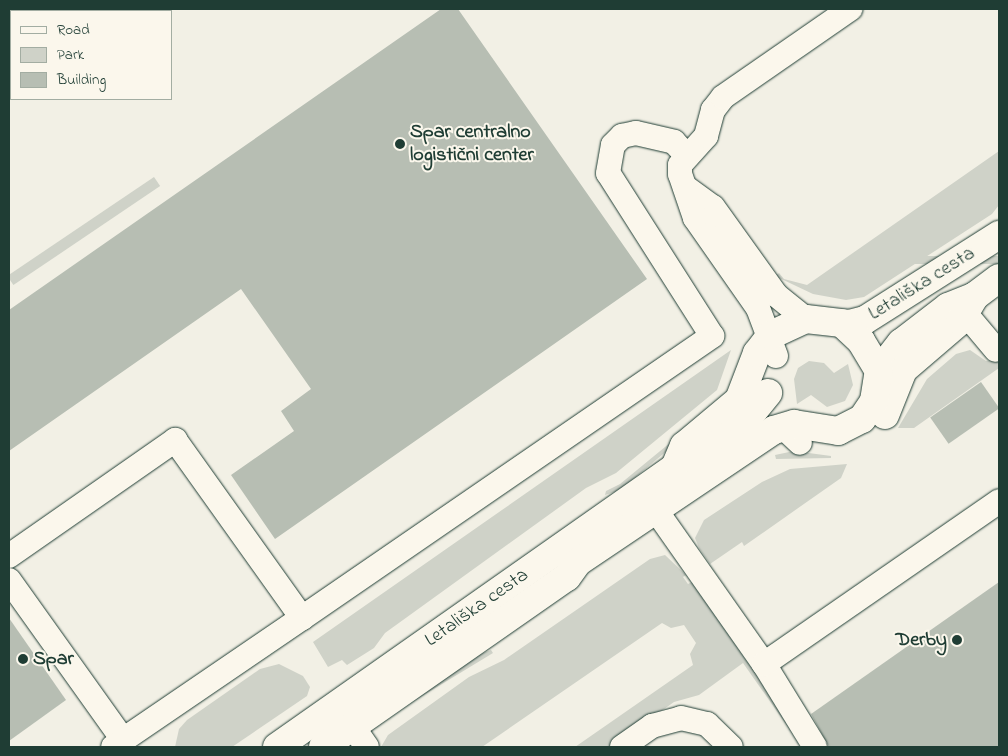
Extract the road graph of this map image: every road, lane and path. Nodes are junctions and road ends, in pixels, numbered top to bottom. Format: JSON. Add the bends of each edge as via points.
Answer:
{"nodes":[{"id":1,"x":850,"y":9,"type":"edge"},
{"id":2,"x":686,"y":156,"type":"junction"},
{"id":3,"x":685,"y":187,"type":"junction"},
{"id":4,"x":999,"y":236,"type":"edge"},
{"id":5,"x":999,"y":250,"type":"edge"},
{"id":6,"x":999,"y":278,"type":"edge"},
{"id":7,"x":970,"y":304,"type":"junction"},
{"id":8,"x":806,"y":319,"type":"junction"},
{"id":9,"x":852,"y":332,"type":"junction"},
{"id":10,"x":768,"y":348,"type":"junction"},
{"id":11,"x":996,"y":350,"type":"dead end"},
{"id":12,"x":879,"y":371,"type":"junction"},
{"id":13,"x":768,"y":393,"type":"junction"},
{"id":14,"x":792,"y":435,"type":"junction"},
{"id":15,"x":674,"y":467,"type":"junction"},
{"id":16,"x":999,"y":501,"type":"edge"},
{"id":17,"x":662,"y":519,"type":"junction"},
{"id":18,"x":9,"y":556,"type":"edge"},
{"id":19,"x":567,"y":577,"type":"junction"},
{"id":20,"x":9,"y":580,"type":"edge"},
{"id":21,"x":302,"y":618,"type":"junction"},
{"id":22,"x":764,"y":664,"type":"junction"},
{"id":23,"x":360,"y":737,"type":"edge"},
{"id":24,"x":118,"y":744,"type":"edge"},
{"id":25,"x":277,"y":747,"type":"edge"},
{"id":26,"x":323,"y":747,"type":"edge"},
{"id":27,"x":622,"y":747,"type":"edge"},
{"id":28,"x":730,"y":747,"type":"edge"},
{"id":29,"x":815,"y":747,"type":"edge"}],
"edges":[{"from":1,"to":2,"type":"lane","via":[[723,97],[713,110],[706,136]]},
{"from":2,"to":3,"type":"lane","via":[[680,174]]},
{"from":2,"to":21,"type":"lane","via":[[674,142],[636,132],[622,136],[613,145],[608,173],[712,336]]},
{"from":3,"to":8,"type":"lane","via":[[713,207],[776,296]]},
{"from":3,"to":10,"type":"lane","via":[[695,218],[732,270]]},
{"from":4,"to":9,"type":"main road","name":"Letališka cesta","via":[[880,313],[857,323]]},
{"from":5,"to":9,"type":"main road","name":"Letališka cesta"},
{"from":6,"to":7,"type":"main road","name":"Letališka cesta"},
{"from":7,"to":11,"type":"lane"},
{"from":7,"to":12,"type":"main road","name":"Letališka cesta","via":[[948,307],[900,343]]},
{"from":7,"to":14,"type":"main road","name":"Letališka cesta","via":[[912,360],[898,379],[885,416],[868,434],[835,448]]},
{"from":8,"to":9,"type":"main road","name":"Letališka cesta"},
{"from":8,"to":10,"type":"main road"},
{"from":9,"to":10,"type":"main road","name":"Letališka cesta","via":[[841,342],[811,336]]},
{"from":9,"to":12,"type":"main road","name":"Letališka cesta"},
{"from":10,"to":13,"type":"main road"},
{"from":10,"to":15,"type":"main road","name":"Letališka cesta","via":[[739,400],[684,446]]},
{"from":12,"to":14,"type":"main road","name":"Letališka cesta","via":[[874,401],[854,425],[838,431],[794,424]]},
{"from":13,"to":14,"type":"main road"},
{"from":13,"to":15,"type":"main road","name":"Letališka cesta","via":[[732,434],[696,461]]},
{"from":14,"to":17,"type":"main road","name":"Letališka cesta"},
{"from":14,"to":19,"type":"main road","name":"Letališka cesta","via":[[578,562]]},
{"from":15,"to":25,"type":"main road","name":"Letališka cesta"},
{"from":16,"to":22,"type":"lane"},
{"from":17,"to":19,"type":"main road","name":"Letališka cesta","via":[[585,572]]},
{"from":17,"to":22,"type":"lane"},
{"from":18,"to":21,"type":"lane","via":[[175,440]]},
{"from":19,"to":23,"type":"main road","name":"Letališka cesta"},
{"from":20,"to":24,"type":"lane"},
{"from":21,"to":24,"type":"lane"},
{"from":22,"to":29,"type":"lane"},
{"from":23,"to":26,"type":"main road","name":"Letališka cesta"},
{"from":27,"to":28,"type":"lane","via":[[652,726],[680,718],[706,724]]}]}
